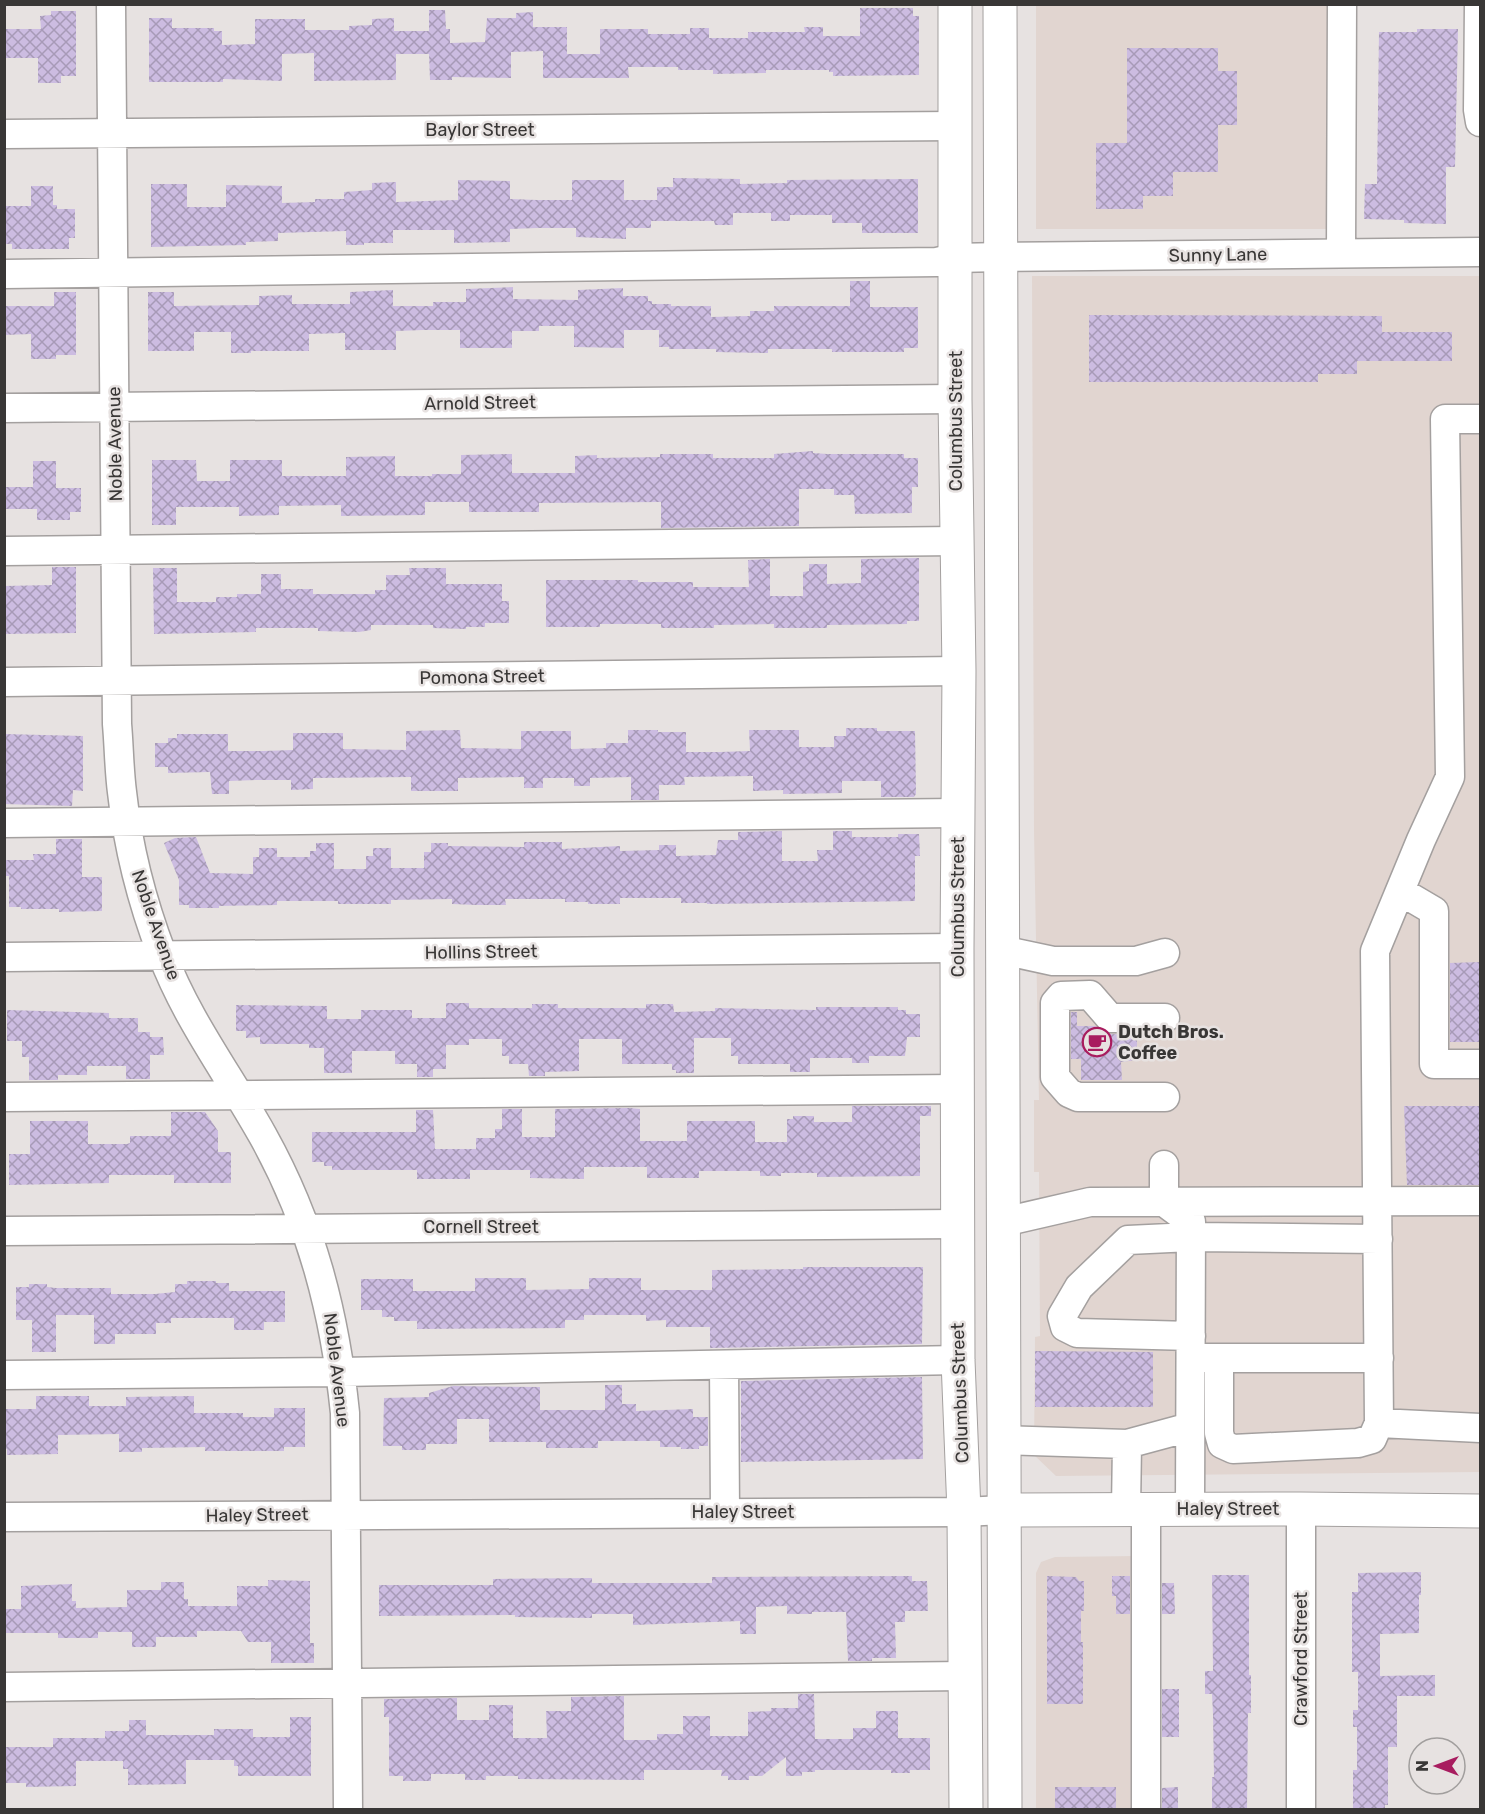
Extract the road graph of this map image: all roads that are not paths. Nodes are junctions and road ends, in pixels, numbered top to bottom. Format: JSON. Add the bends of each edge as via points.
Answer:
{"nodes":[{"id":1,"x":111,"y":4,"type":"edge"},
{"id":2,"x":955,"y":4,"type":"edge"},
{"id":3,"x":1000,"y":4,"type":"edge"},
{"id":4,"x":1342,"y":4,"type":"edge"},
{"id":5,"x":1479,"y":4,"type":"edge"},
{"id":6,"x":1480,"y":122,"type":"edge"},
{"id":7,"x":955,"y":126,"type":"junction"},
{"id":8,"x":112,"y":133,"type":"junction"},
{"id":9,"x":4,"y":134,"type":"edge"},
{"id":10,"x":1480,"y":252,"type":"edge"},
{"id":11,"x":1341,"y":253,"type":"junction"},
{"id":12,"x":1001,"y":257,"type":"junction"},
{"id":13,"x":955,"y":258,"type":"junction"},
{"id":14,"x":114,"y":273,"type":"junction"},
{"id":15,"x":4,"y":274,"type":"edge"},
{"id":16,"x":955,"y":399,"type":"junction"},
{"id":17,"x":115,"y":407,"type":"junction"},
{"id":18,"x":4,"y":408,"type":"edge"},
{"id":19,"x":1480,"y":419,"type":"edge"},
{"id":20,"x":957,"y":541,"type":"junction"},
{"id":21,"x":116,"y":550,"type":"junction"},
{"id":22,"x":4,"y":551,"type":"edge"},
{"id":23,"x":1002,"y":666,"type":"junction"},
{"id":24,"x":959,"y":671,"type":"junction"},
{"id":25,"x":117,"y":681,"type":"junction"},
{"id":26,"x":4,"y":682,"type":"edge"},
{"id":27,"x":958,"y":813,"type":"junction"},
{"id":28,"x":126,"y":822,"type":"junction"},
{"id":29,"x":4,"y":823,"type":"edge"},
{"id":30,"x":1400,"y":891,"type":"junction"},
{"id":31,"x":957,"y":948,"type":"junction"},
{"id":32,"x":1002,"y":950,"type":"junction"},
{"id":33,"x":1165,"y":953,"type":"dead end"},
{"id":34,"x":162,"y":955,"type":"junction"},
{"id":35,"x":4,"y":957,"type":"edge"},
{"id":36,"x":1165,"y":1018,"type":"dead end"},
{"id":37,"x":1480,"y":1064,"type":"edge"},
{"id":38,"x":957,"y":1089,"type":"junction"},
{"id":39,"x":237,"y":1094,"type":"junction"},
{"id":40,"x":4,"y":1097,"type":"edge"},
{"id":41,"x":1165,"y":1097,"type":"dead end"},
{"id":42,"x":1164,"y":1165,"type":"dead end"},
{"id":43,"x":1378,"y":1201,"type":"junction"},
{"id":44,"x":1480,"y":1201,"type":"edge"},
{"id":45,"x":1164,"y":1202,"type":"junction"},
{"id":46,"x":1002,"y":1222,"type":"junction"},
{"id":47,"x":957,"y":1224,"type":"junction"},
{"id":48,"x":306,"y":1228,"type":"junction"},
{"id":49,"x":4,"y":1231,"type":"edge"},
{"id":50,"x":1191,"y":1237,"type":"junction"},
{"id":51,"x":1378,"y":1239,"type":"junction"},
{"id":52,"x":1191,"y":1347,"type":"junction"},
{"id":53,"x":1219,"y":1358,"type":"junction"},
{"id":54,"x":1378,"y":1358,"type":"junction"},
{"id":55,"x":958,"y":1360,"type":"junction"},
{"id":56,"x":723,"y":1365,"type":"junction"},
{"id":57,"x":341,"y":1372,"type":"junction"},
{"id":58,"x":4,"y":1375,"type":"edge"},
{"id":59,"x":1379,"y":1423,"type":"junction"},
{"id":60,"x":1190,"y":1427,"type":"junction"},
{"id":61,"x":1480,"y":1428,"type":"edge"},
{"id":62,"x":1003,"y":1440,"type":"junction"},
{"id":63,"x":1127,"y":1444,"type":"junction"},
{"id":64,"x":1136,"y":1509,"type":"junction"},
{"id":65,"x":1190,"y":1509,"type":"junction"},
{"id":66,"x":1301,"y":1509,"type":"junction"},
{"id":67,"x":1003,"y":1510,"type":"junction"},
{"id":68,"x":1480,"y":1511,"type":"edge"},
{"id":69,"x":724,"y":1512,"type":"junction"},
{"id":70,"x":964,"y":1512,"type":"junction"},
{"id":71,"x":347,"y":1514,"type":"junction"},
{"id":72,"x":4,"y":1517,"type":"edge"},
{"id":73,"x":965,"y":1676,"type":"junction"},
{"id":74,"x":348,"y":1682,"type":"junction"},
{"id":75,"x":4,"y":1687,"type":"edge"},
{"id":76,"x":348,"y":1809,"type":"edge"},
{"id":77,"x":966,"y":1809,"type":"edge"},
{"id":78,"x":1005,"y":1809,"type":"edge"},
{"id":79,"x":1146,"y":1809,"type":"edge"},
{"id":80,"x":1301,"y":1809,"type":"edge"}],
"edges":[{"from":1,"to":8,"type":"street","name":"Noble Avenue"},
{"from":2,"to":7,"type":"main road","name":"Columbus Street"},
{"from":3,"to":12,"type":"main road"},
{"from":4,"to":11,"type":"street"},
{"from":5,"to":6,"type":"street"},
{"from":7,"to":8,"type":"street","name":"Baylor Street"},
{"from":7,"to":13,"type":"main road","name":"Columbus Street"},
{"from":8,"to":9,"type":"street","name":"Baylor Street"},
{"from":8,"to":14,"type":"street","name":"Noble Avenue"},
{"from":10,"to":11,"type":"street","name":"Sunny Lane"},
{"from":11,"to":12,"type":"street","name":"Sunny Lane"},
{"from":12,"to":13,"type":"street","name":"Sunny Lane"},
{"from":12,"to":23,"type":"main road"},
{"from":13,"to":14,"type":"street","name":"Sunny Lane","via":[[937,262]]},
{"from":13,"to":16,"type":"main road","name":"Columbus Street"},
{"from":14,"to":15,"type":"street","name":"Sunny Lane"},
{"from":14,"to":17,"type":"street","name":"Noble Avenue"},
{"from":16,"to":17,"type":"street","name":"Arnold Street"},
{"from":16,"to":20,"type":"main road","name":"Columbus Street"},
{"from":17,"to":18,"type":"street","name":"Arnold Street"},
{"from":17,"to":21,"type":"street","name":"Noble Avenue"},
{"from":19,"to":30,"type":"street","via":[[1445,419],[1450,777]]},
{"from":20,"to":21,"type":"street"},
{"from":20,"to":24,"type":"main road","name":"Columbus Street"},
{"from":21,"to":22,"type":"street"},
{"from":21,"to":25,"type":"street","name":"Noble Avenue"},
{"from":23,"to":24,"type":"main road"},
{"from":23,"to":32,"type":"main road"},
{"from":24,"to":25,"type":"street","name":"Pomona Street"},
{"from":24,"to":27,"type":"main road","name":"Columbus Street"},
{"from":25,"to":26,"type":"street","name":"Pomona Street"},
{"from":25,"to":28,"type":"street","name":"Noble Avenue"},
{"from":27,"to":28,"type":"street"},
{"from":27,"to":31,"type":"main road","name":"Columbus Street"},
{"from":28,"to":29,"type":"street"},
{"from":28,"to":34,"type":"street","name":"Noble Avenue","via":[[144,902]]},
{"from":30,"to":37,"type":"street","via":[[1434,911],[1434,1064]]},
{"from":30,"to":43,"type":"street","via":[[1376,951]]},
{"from":31,"to":32,"type":"main road"},
{"from":31,"to":34,"type":"street","name":"Hollins Street"},
{"from":31,"to":38,"type":"main road","name":"Columbus Street"},
{"from":32,"to":33,"type":"street","via":[[1053,961],[1136,961]]},
{"from":32,"to":46,"type":"main road"},
{"from":34,"to":35,"type":"street","name":"Hollins Street"},
{"from":34,"to":39,"type":"street","name":"Noble Avenue","via":[[202,1037]]},
{"from":36,"to":41,"type":"street","via":[[1110,1018],[1090,995],[1061,996],[1055,1003],[1055,1077],[1069,1093],[1078,1097]]},
{"from":38,"to":39,"type":"street"},
{"from":38,"to":47,"type":"main road","name":"Columbus Street"},
{"from":39,"to":40,"type":"street"},
{"from":39,"to":48,"type":"street","name":"Noble Avenue","via":[[289,1186]]},
{"from":42,"to":45,"type":"street"},
{"from":43,"to":44,"type":"street"},
{"from":43,"to":45,"type":"street"},
{"from":43,"to":51,"type":"street"},
{"from":45,"to":46,"type":"street","via":[[1090,1202]]},
{"from":45,"to":50,"type":"street","via":[[1191,1222]]},
{"from":46,"to":47,"type":"main road"},
{"from":46,"to":62,"type":"main road"},
{"from":47,"to":48,"type":"street","name":"Cornell Street"},
{"from":47,"to":55,"type":"main road","name":"Columbus Street"},
{"from":48,"to":49,"type":"street","name":"Cornell Street"},
{"from":48,"to":57,"type":"street","name":"Noble Avenue","via":[[331,1312]]},
{"from":50,"to":51,"type":"street"},
{"from":50,"to":52,"type":"street"},
{"from":50,"to":52,"type":"street","via":[[1128,1240],[1079,1287],[1062,1316],[1065,1327],[1077,1333]]},
{"from":51,"to":54,"type":"street"},
{"from":52,"to":53,"type":"street"},
{"from":52,"to":60,"type":"street"},
{"from":53,"to":54,"type":"street"},
{"from":53,"to":59,"type":"street","via":[[1220,1433],[1222,1444],[1233,1449],[1358,1443],[1372,1439]]},
{"from":54,"to":59,"type":"street"},
{"from":55,"to":56,"type":"street"},
{"from":55,"to":70,"type":"main road","name":"Columbus Street"},
{"from":56,"to":57,"type":"street"},
{"from":56,"to":69,"type":"street"},
{"from":57,"to":58,"type":"street"},
{"from":57,"to":71,"type":"street","name":"Noble Avenue"},
{"from":59,"to":61,"type":"street"},
{"from":60,"to":63,"type":"street"},
{"from":60,"to":65,"type":"street"},
{"from":62,"to":63,"type":"street"},
{"from":62,"to":67,"type":"main road"},
{"from":63,"to":64,"type":"street"},
{"from":64,"to":65,"type":"main road","name":"Haley Street"},
{"from":64,"to":67,"type":"main road","name":"Haley Street"},
{"from":64,"to":79,"type":"street"},
{"from":65,"to":66,"type":"main road","name":"Haley Street"},
{"from":66,"to":68,"type":"main road","name":"Haley Street"},
{"from":66,"to":80,"type":"street","name":"Crawford Street"},
{"from":67,"to":70,"type":"street","name":"Haley Street"},
{"from":67,"to":78,"type":"main road"},
{"from":69,"to":70,"type":"street","name":"Haley Street"},
{"from":69,"to":71,"type":"street","name":"Haley Street"},
{"from":70,"to":73,"type":"main road","name":"Columbus Street"},
{"from":71,"to":72,"type":"street","name":"Haley Street"},
{"from":71,"to":74,"type":"street","name":"Noble Avenue"},
{"from":73,"to":74,"type":"street"},
{"from":73,"to":77,"type":"main road","name":"Columbus Street"},
{"from":74,"to":75,"type":"street"},
{"from":74,"to":76,"type":"street","name":"Noble Avenue"}]}
